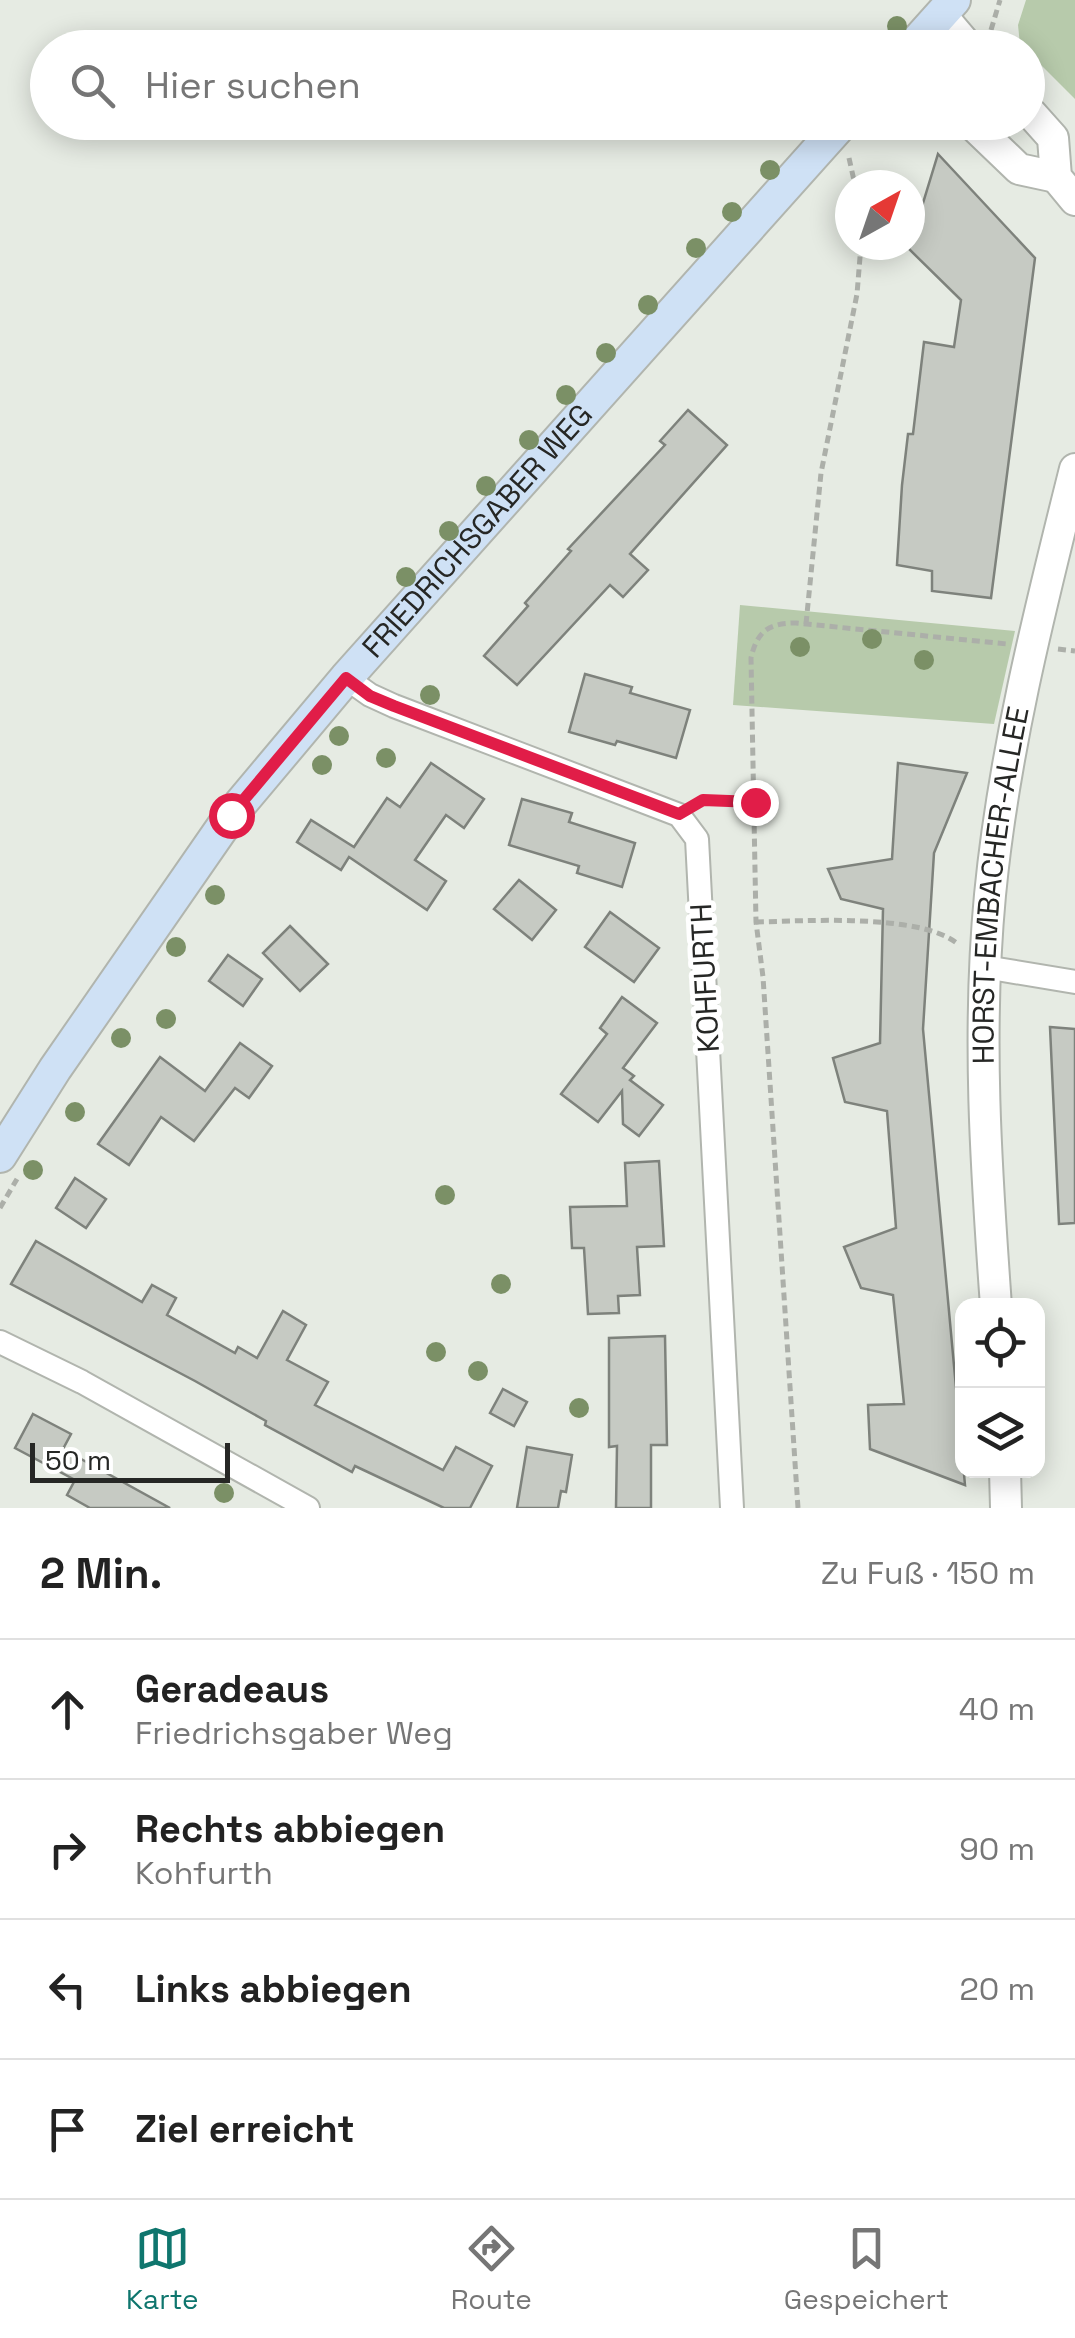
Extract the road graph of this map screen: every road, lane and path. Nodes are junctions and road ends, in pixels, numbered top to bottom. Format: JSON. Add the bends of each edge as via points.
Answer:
{"nodes":[{"id":1,"x":1000,"y":0,"type":"edge"},
{"id":2,"x":948,"y":8,"type":"edge"},
{"id":3,"x":928,"y":30,"type":"edge"},
{"id":4,"x":966,"y":30,"type":"edge"},
{"id":5,"x":984,"y":30,"type":"edge"},
{"id":6,"x":1045,"y":129,"type":"edge"},
{"id":7,"x":842,"y":140,"type":"edge"},
{"id":8,"x":844,"y":140,"type":"edge"},
{"id":9,"x":847,"y":140,"type":"edge"},
{"id":10,"x":988,"y":140,"type":"edge"},
{"id":11,"x":837,"y":160,"type":"dead end"},
{"id":12,"x":852,"y":170,"type":"edge"},
{"id":13,"x":1066,"y":189,"type":"edge"},
{"id":14,"x":860,"y":260,"type":"edge"},
{"id":15,"x":1075,"y":469,"type":"edge"},
{"id":16,"x":806,"y":624,"type":"junction"},
{"id":17,"x":1032,"y":646,"type":"junction"},
{"id":18,"x":1075,"y":651,"type":"edge"},
{"id":19,"x":346,"y":678,"type":"junction"},
{"id":20,"x":755,"y":802,"type":"junction"},
{"id":21,"x":679,"y":814,"type":"junction"},
{"id":22,"x":756,"y":922,"type":"junction"},
{"id":23,"x":986,"y":966,"type":"junction"},
{"id":24,"x":1075,"y":982,"type":"edge"},
{"id":25,"x":9,"y":1166,"type":"edge"},
{"id":26,"x":0,"y":1208,"type":"edge"},
{"id":27,"x":996,"y":1298,"type":"edge"},
{"id":28,"x":0,"y":1342,"type":"edge"},
{"id":29,"x":1005,"y":1478,"type":"edge"},
{"id":30,"x":308,"y":1508,"type":"edge"},
{"id":31,"x":732,"y":1508,"type":"edge"},
{"id":32,"x":798,"y":1508,"type":"edge"},
{"id":33,"x":1006,"y":1508,"type":"edge"}],
"edges":[{"from":1,"to":5,"type":"path"},
{"from":2,"to":3,"type":"main road"},
{"from":2,"to":4,"type":"street"},
{"from":6,"to":13,"type":"street"},
{"from":7,"to":19,"type":"main road","name":"FRIEDRICHSGABER WEG"},
{"from":8,"to":11,"type":"path"},
{"from":9,"to":12,"type":"path"},
{"from":10,"to":13,"type":"street","via":[[1018,169]]},
{"from":14,"to":16,"type":"path","via":[[821,473]]},
{"from":15,"to":17,"type":"street","name":"HORST-EMBACHER-ALLEE"},
{"from":16,"to":17,"type":"path"},
{"from":16,"to":20,"type":"path","via":[[779,623],[755,640]]},
{"from":17,"to":18,"type":"path"},
{"from":17,"to":23,"type":"street","name":"HORST-EMBACHER-ALLEE","via":[[1002,800]]},
{"from":19,"to":21,"type":"street","via":[[394,706]]},
{"from":19,"to":25,"type":"main road","name":"FRIEDRICHSGABER WEG","via":[[231,815],[55,1069]]},
{"from":20,"to":21,"type":"path","via":[[703,800]]},
{"from":20,"to":22,"type":"path"},
{"from":21,"to":31,"type":"street","name":"KOHFURTH","via":[[698,840]]},
{"from":22,"to":23,"type":"path","via":[[864,920],[945,933]]},
{"from":22,"to":32,"type":"path"},
{"from":23,"to":24,"type":"street"},
{"from":23,"to":27,"type":"street","name":"HORST-EMBACHER-ALLEE","via":[[982,1080]]},
{"from":25,"to":26,"type":"path"},
{"from":28,"to":30,"type":"street"},
{"from":29,"to":33,"type":"street"}]}
